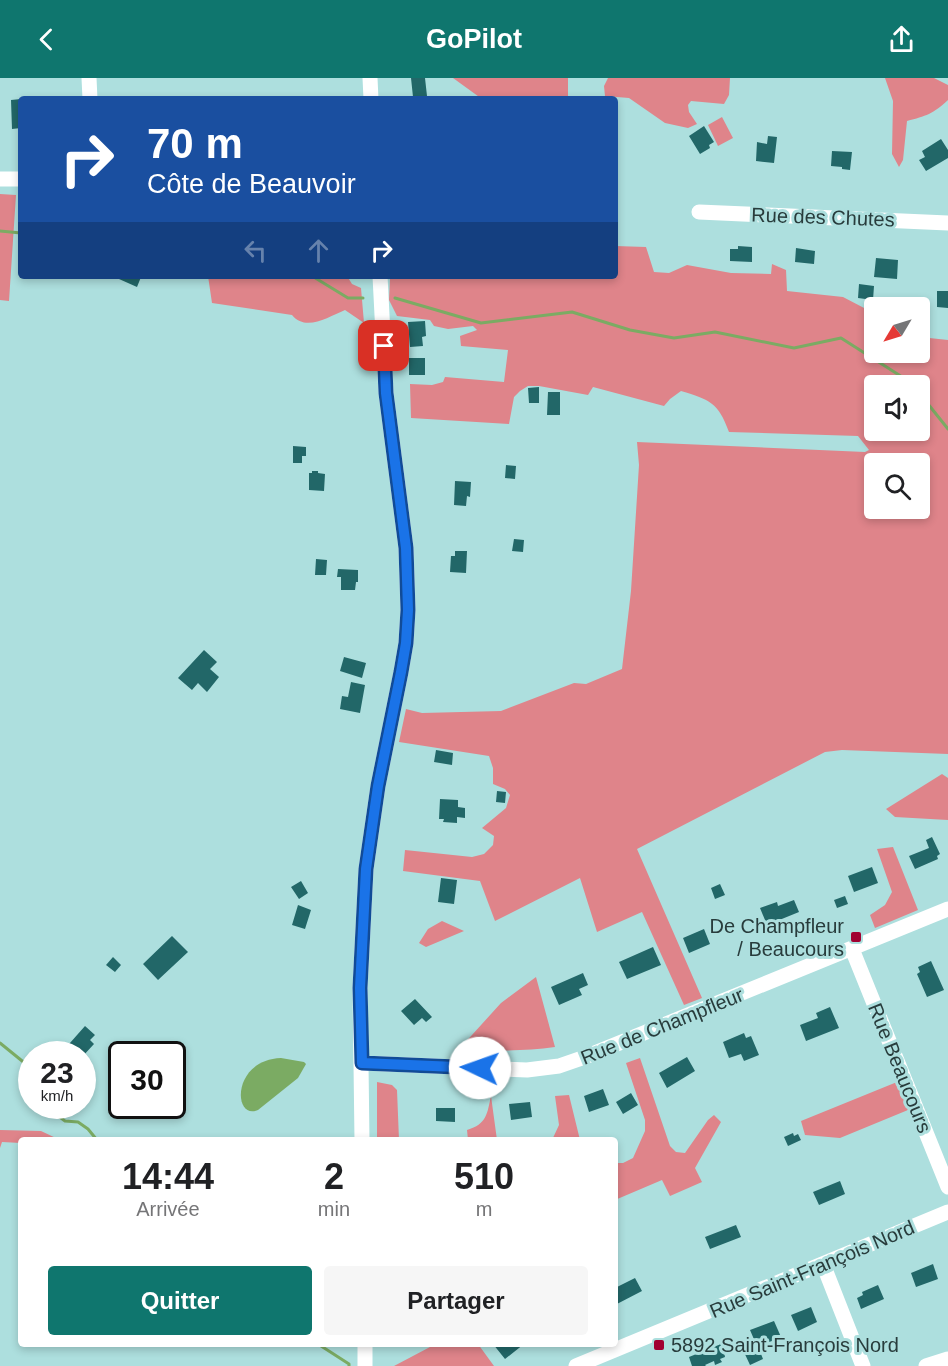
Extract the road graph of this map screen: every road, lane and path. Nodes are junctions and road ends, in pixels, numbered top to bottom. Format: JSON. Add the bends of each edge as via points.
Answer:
{"nodes":[{"id":1,"x":89,"y":78,"type":"edge"},
{"id":2,"x":370,"y":78,"type":"edge"},
{"id":3,"x":90,"y":96,"type":"edge"},
{"id":4,"x":371,"y":96,"type":"edge"},
{"id":5,"x":0,"y":179,"type":"edge"},
{"id":6,"x":18,"y":179,"type":"edge"},
{"id":7,"x":699,"y":212,"type":"dead end"},
{"id":8,"x":948,"y":223,"type":"edge"},
{"id":9,"x":380,"y":279,"type":"edge"},
{"id":10,"x":948,"y":909,"type":"edge"},
{"id":11,"x":852,"y":949,"type":"junction"},
{"id":12,"x":362,"y":1063,"type":"junction"},
{"id":13,"x":362,"y":1137,"type":"edge"},
{"id":14,"x":948,"y":1187,"type":"edge"},
{"id":15,"x":948,"y":1212,"type":"edge"},
{"id":16,"x":823,"y":1264,"type":"junction"},
{"id":17,"x":365,"y":1347,"type":"edge"},
{"id":18,"x":948,"y":1359,"type":"edge"},
{"id":19,"x":365,"y":1366,"type":"edge"},
{"id":20,"x":576,"y":1366,"type":"edge"},
{"id":21,"x":863,"y":1366,"type":"edge"},
{"id":22,"x":926,"y":1366,"type":"edge"}],
"edges":[{"from":1,"to":3,"type":"street"},
{"from":2,"to":4,"type":"street"},
{"from":5,"to":6,"type":"street"},
{"from":7,"to":8,"type":"street","name":"Rue des Chutes"},
{"from":9,"to":12,"type":"street","via":[[386,393],[406,548],[408,610],[406,643],[366,869],[360,988]]},
{"from":10,"to":11,"type":"street","name":"Rue de Champfleur"},
{"from":11,"to":12,"type":"street","name":"Rue de Champfleur","via":[[559,1066],[526,1070]]},
{"from":11,"to":14,"type":"street","name":"Rue Beaucours"},
{"from":12,"to":13,"type":"street"},
{"from":15,"to":16,"type":"street","name":"Rue Saint-François Nord"},
{"from":16,"to":20,"type":"street","name":"Rue Saint-François Nord"},
{"from":16,"to":21,"type":"street"},
{"from":17,"to":19,"type":"street"},
{"from":18,"to":22,"type":"street"}]}
